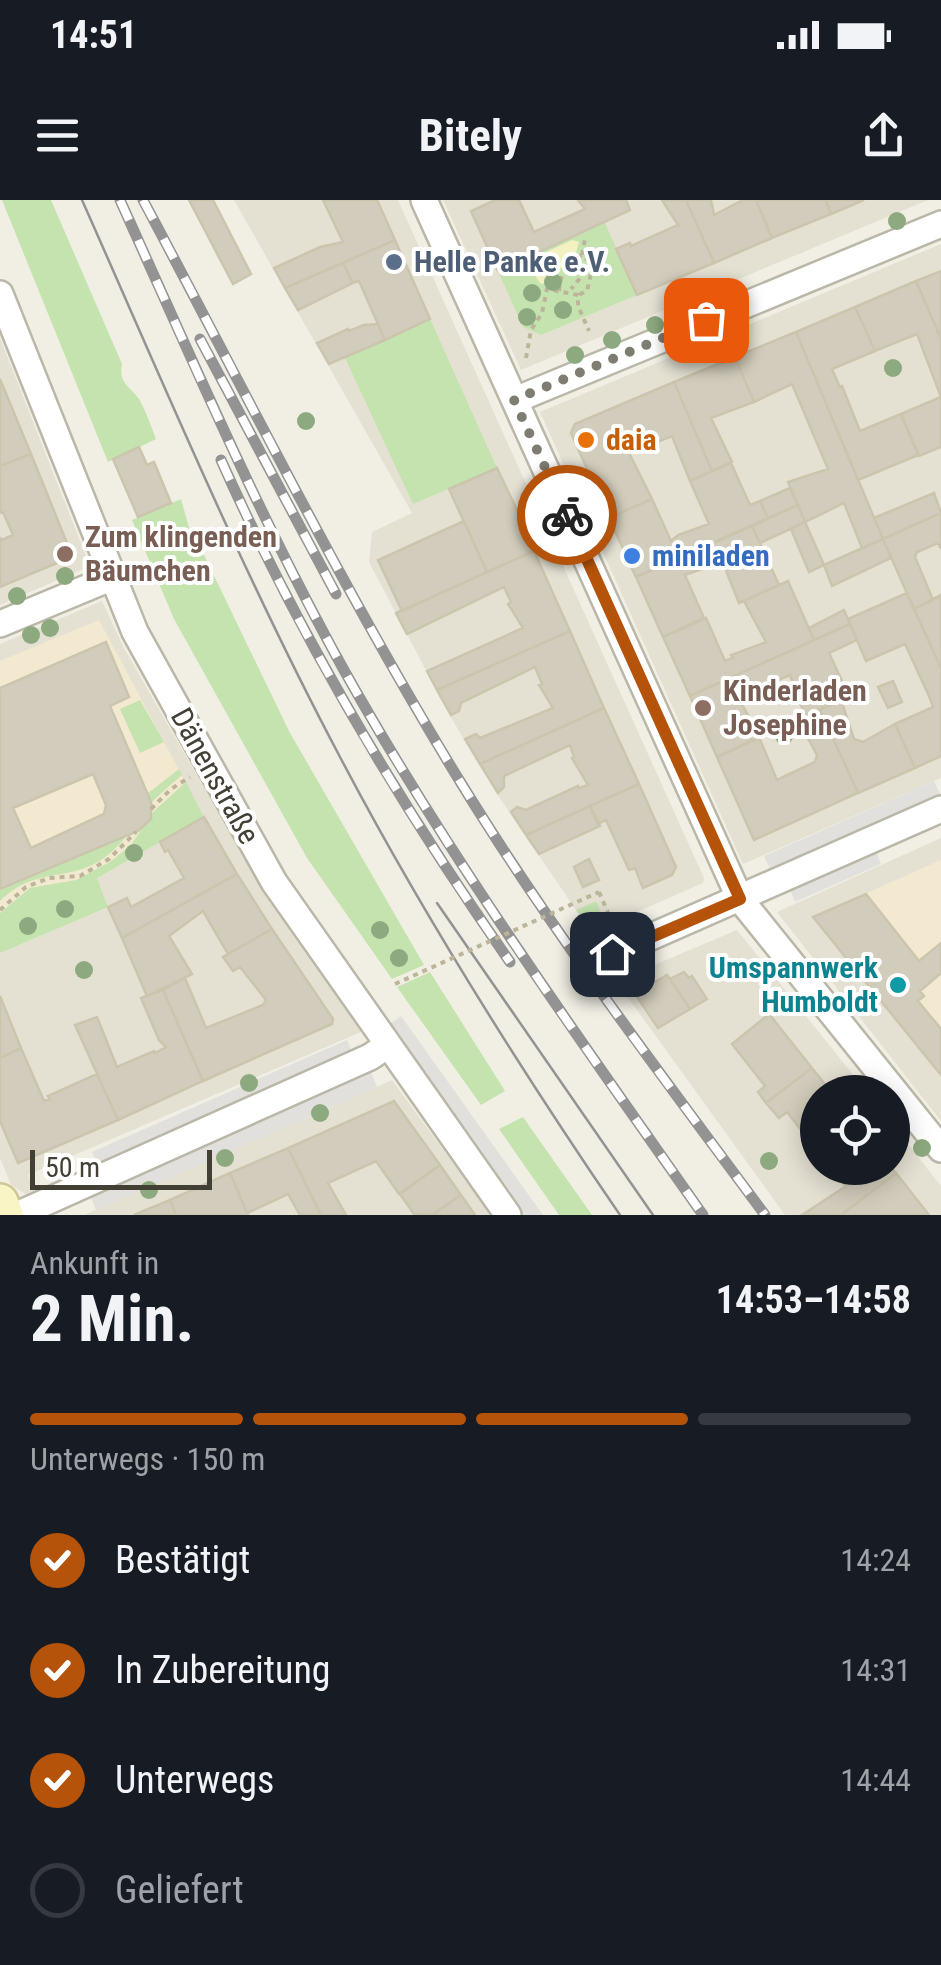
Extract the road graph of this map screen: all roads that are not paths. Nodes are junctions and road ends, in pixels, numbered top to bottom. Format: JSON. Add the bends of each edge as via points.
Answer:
{"nodes":[{"id":1,"x":424,"y":200,"type":"edge"},
{"id":2,"x":941,"y":224,"type":"edge"},
{"id":3,"x":0,"y":294,"type":"edge"},
{"id":4,"x":514,"y":400,"type":"junction"},
{"id":5,"x":113,"y":577,"type":"junction"},
{"id":6,"x":0,"y":624,"type":"edge"},
{"id":7,"x":941,"y":810,"type":"edge"},
{"id":8,"x":740,"y":899,"type":"junction"},
{"id":9,"x":614,"y":944,"type":"road end"},
{"id":10,"x":388,"y":1045,"type":"junction"},
{"id":11,"x":941,"y":1149,"type":"edge"},
{"id":12,"x":0,"y":1202,"type":"edge"},
{"id":13,"x":6,"y":1215,"type":"edge"},
{"id":14,"x":17,"y":1215,"type":"edge"},
{"id":15,"x":508,"y":1215,"type":"edge"}],
"edges":[{"from":1,"to":4,"type":"street"},
{"from":2,"to":4,"type":"street"},
{"from":3,"to":5,"type":"street","name":"Dänenstraße"},
{"from":4,"to":8,"type":"street"},
{"from":5,"to":6,"type":"street"},
{"from":5,"to":10,"type":"street","name":"Dänenstraße","via":[[136,632],[274,882]]},
{"from":7,"to":8,"type":"street"},
{"from":8,"to":9,"type":"street"},
{"from":8,"to":11,"type":"street"},
{"from":10,"to":14,"type":"street"},
{"from":10,"to":15,"type":"street","name":"Dänenstraße"},
{"from":12,"to":13,"type":"street"}]}
